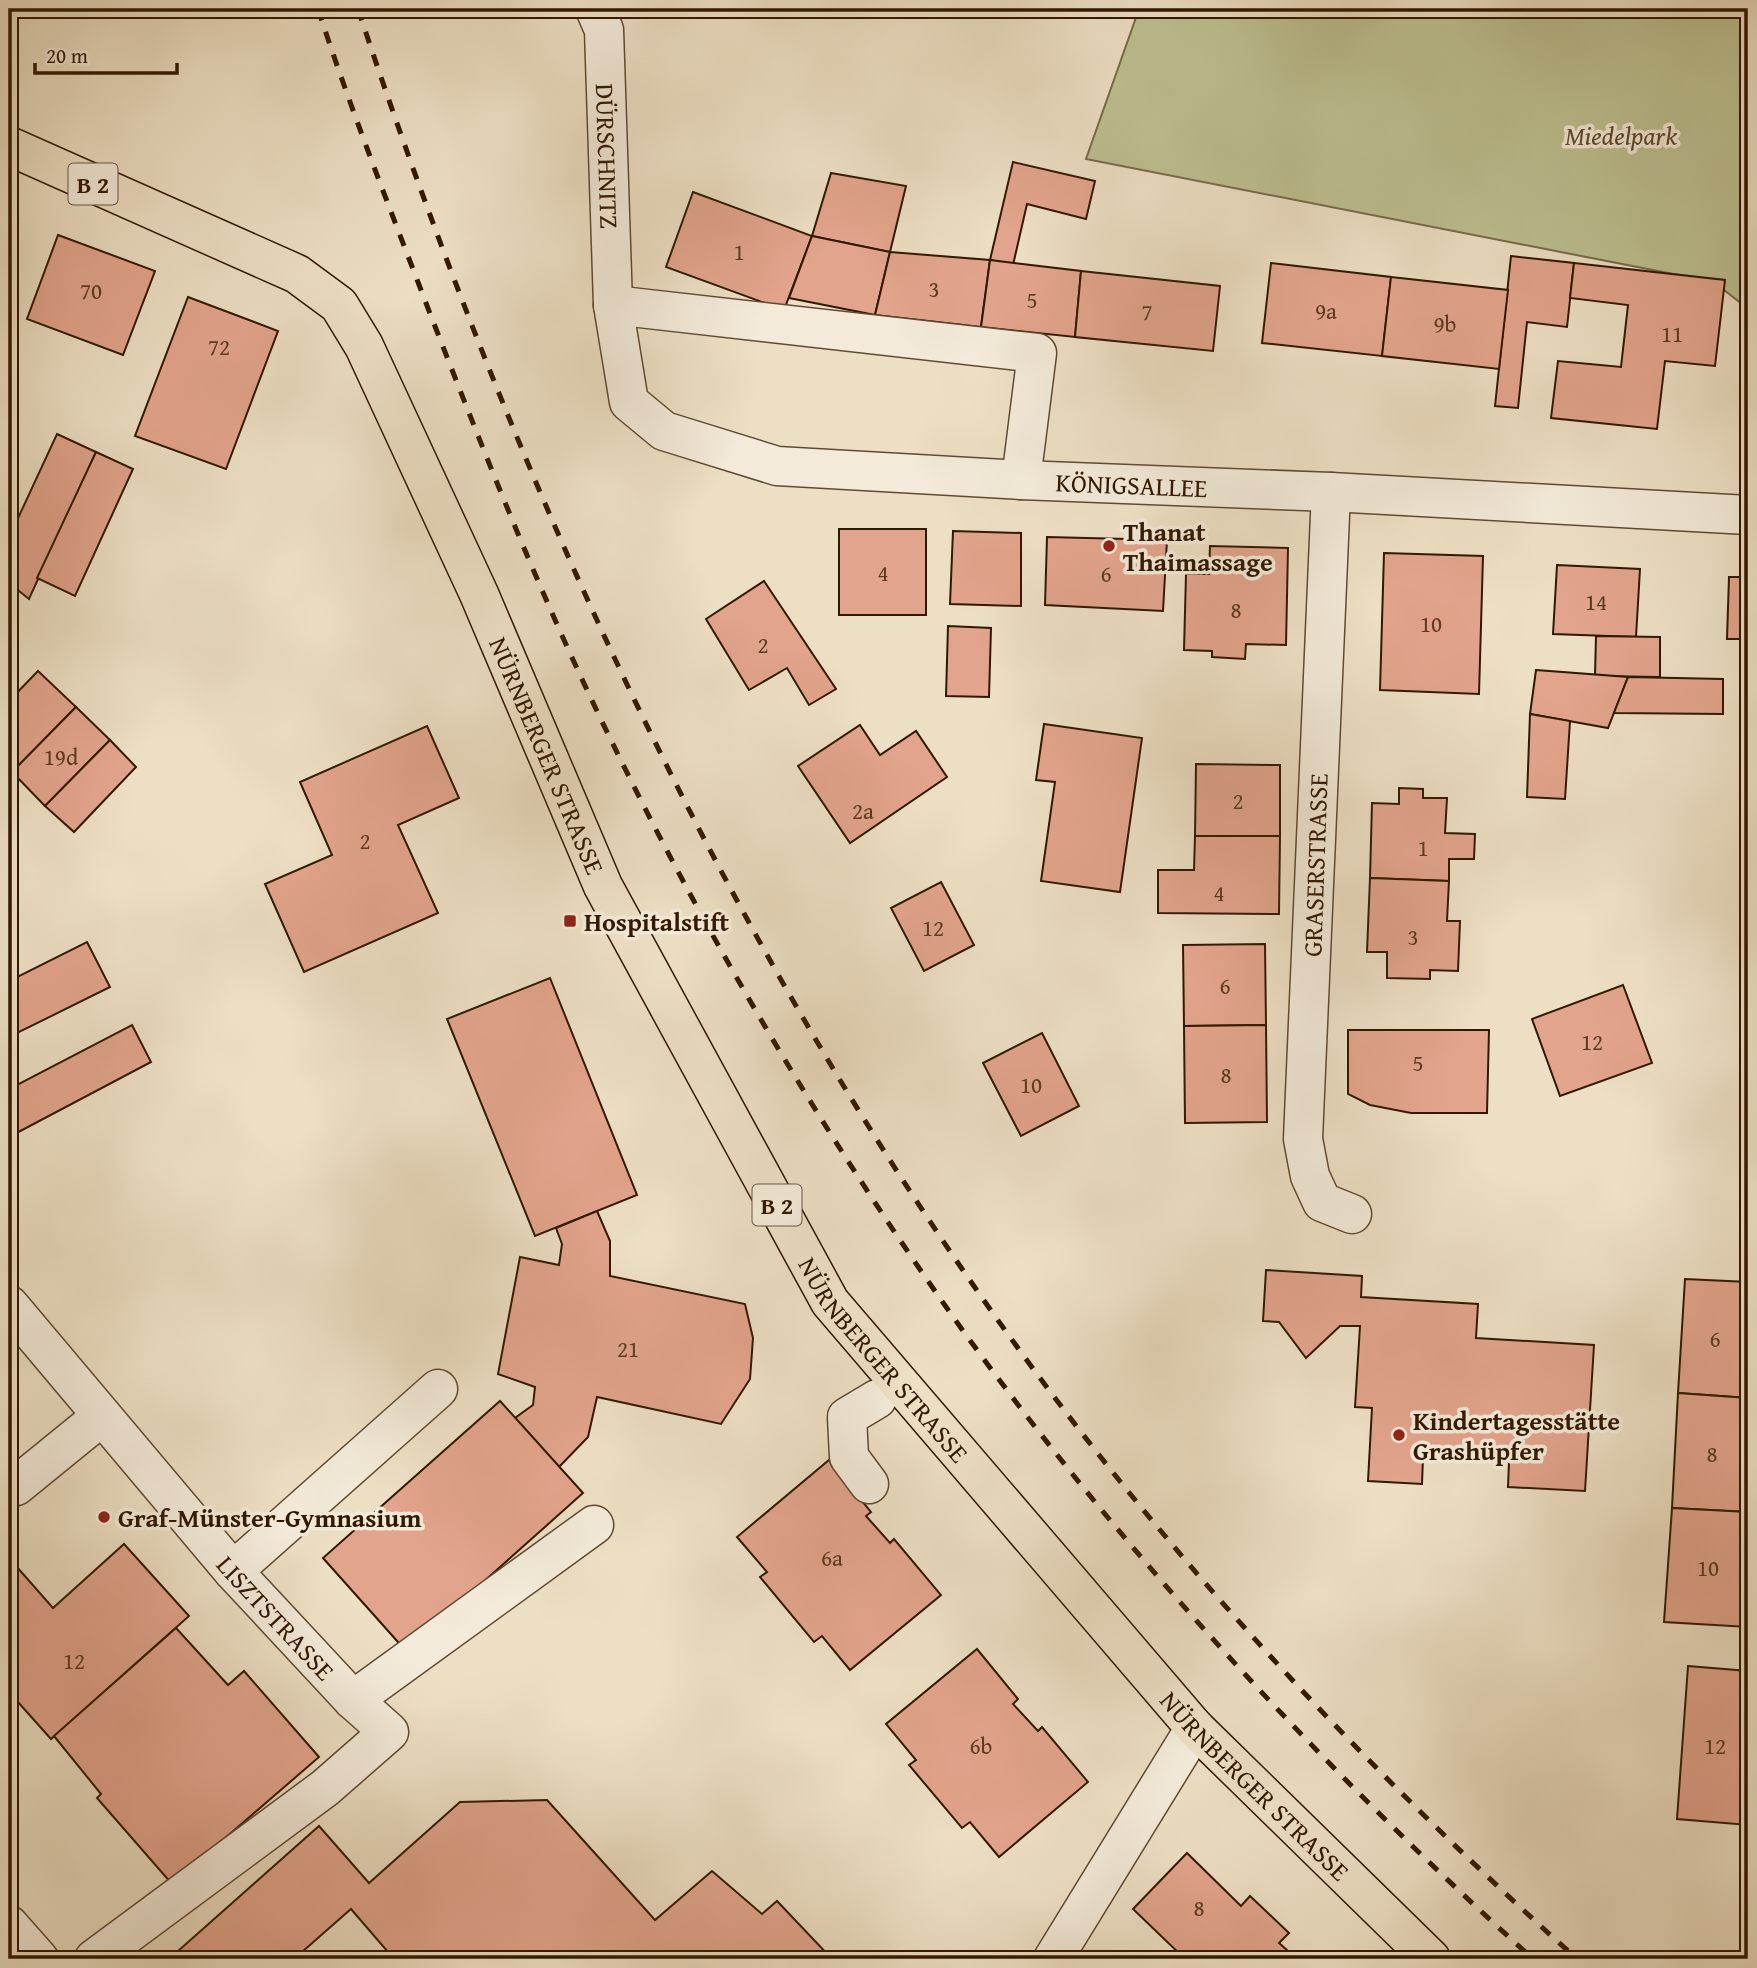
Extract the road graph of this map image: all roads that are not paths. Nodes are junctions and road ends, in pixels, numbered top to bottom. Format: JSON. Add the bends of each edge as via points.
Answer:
{"nodes":[{"id":1,"x":595,"y":9,"type":"edge"},
{"id":2,"x":9,"y":146,"type":"edge"},
{"id":3,"x":613,"y":304,"type":"junction"},
{"id":4,"x":1021,"y":481,"type":"junction"},
{"id":5,"x":1331,"y":492,"type":"junction"},
{"id":6,"x":1748,"y":515,"type":"edge"},
{"id":7,"x":1352,"y":1213,"type":"dead end"},
{"id":8,"x":11,"y":1313,"type":"edge"},
{"id":9,"x":438,"y":1390,"type":"dead end"},
{"id":10,"x":877,"y":1399,"type":"dead end"},
{"id":11,"x":102,"y":1416,"type":"junction"},
{"id":12,"x":869,"y":1484,"type":"dead end"},
{"id":13,"x":16,"y":1486,"type":"dead end"},
{"id":14,"x":594,"y":1525,"type":"dead end"},
{"id":15,"x":233,"y":1571,"type":"junction"},
{"id":16,"x":353,"y":1700,"type":"junction"},
{"id":17,"x":1195,"y":1728,"type":"junction"},
{"id":18,"x":9,"y":1925,"type":"edge"},
{"id":19,"x":39,"y":1959,"type":"edge"},
{"id":20,"x":94,"y":1959,"type":"edge"},
{"id":21,"x":1053,"y":1959,"type":"edge"},
{"id":22,"x":1431,"y":1959,"type":"edge"}],
"edges":[{"from":1,"to":3,"type":"street","name":"DÜRSCHNITZ","via":[[604,30]]},
{"from":2,"to":17,"type":"main road","name":"NÜRNBERGER STRASSE","number":"B 2","via":[[297,274],[339,304],[364,346],[480,594],[603,886],[830,1302]]},
{"from":3,"to":4,"type":"street","name":"KÖNIGSALLEE","via":[[629,402],[664,431],[777,466]]},
{"from":3,"to":4,"type":"street","via":[[1037,353]]},
{"from":4,"to":5,"type":"street","name":"KÖNIGSALLEE"},
{"from":5,"to":6,"type":"street","name":"KÖNIGSALLEE"},
{"from":5,"to":7,"type":"street","name":"GRASERSTRASSE","via":[[1303,1139],[1310,1176],[1322,1202]]},
{"from":8,"to":11,"type":"street","name":"LISZTSTRASSE"},
{"from":9,"to":15,"type":"street"},
{"from":10,"to":12,"type":"street","via":[[847,1417],[849,1457]]},
{"from":11,"to":13,"type":"street"},
{"from":11,"to":15,"type":"street","name":"LISZTSTRASSE"},
{"from":14,"to":16,"type":"street"},
{"from":15,"to":16,"type":"street","name":"LISZTSTRASSE"},
{"from":16,"to":20,"type":"street","name":"LISZTSTRASSE","via":[[389,1732],[325,1788]]},
{"from":17,"to":21,"type":"street"},
{"from":17,"to":22,"type":"main road","name":"NÜRNBERGER STRASSE","number":"B 2"},
{"from":18,"to":19,"type":"street"}]}
